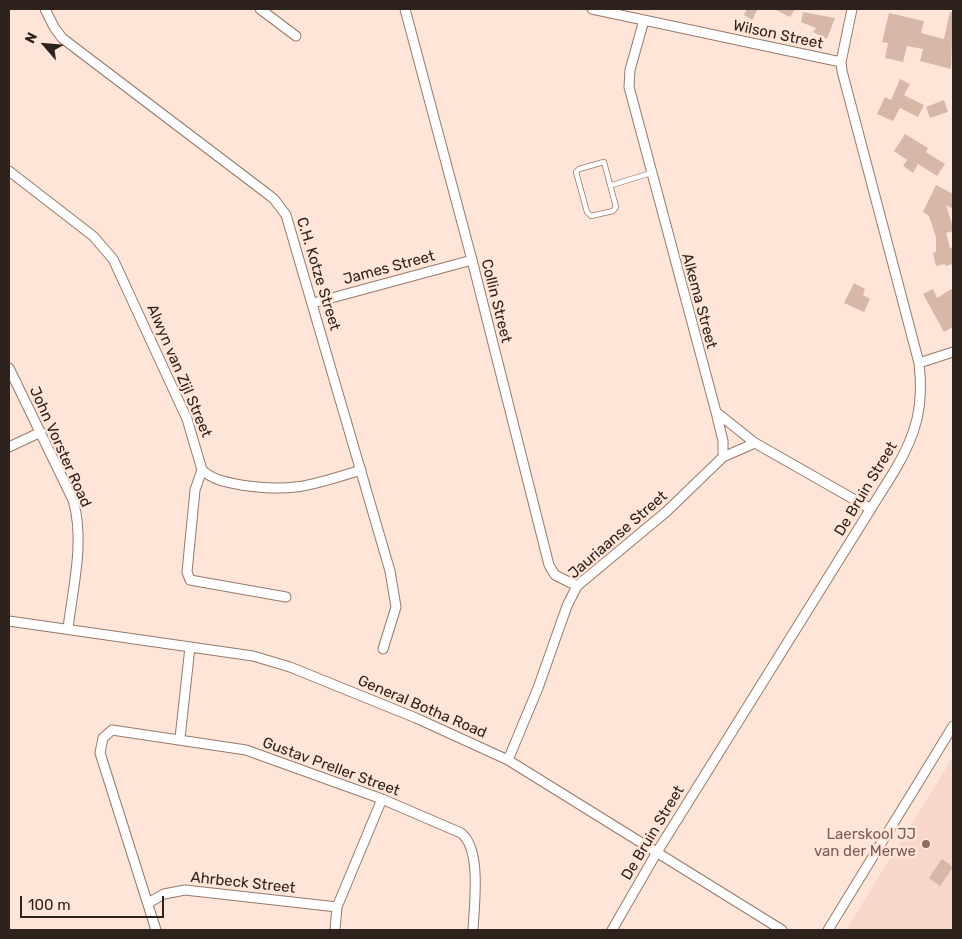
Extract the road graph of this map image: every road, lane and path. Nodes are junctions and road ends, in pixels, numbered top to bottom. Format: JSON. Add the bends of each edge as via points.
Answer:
{"nodes":[{"id":1,"x":45,"y":9,"type":"edge"},
{"id":2,"x":260,"y":9,"type":"edge"},
{"id":3,"x":405,"y":9,"type":"edge"},
{"id":4,"x":592,"y":9,"type":"edge"},
{"id":5,"x":852,"y":9,"type":"edge"},
{"id":6,"x":644,"y":20,"type":"junction"},
{"id":7,"x":296,"y":36,"type":"dead end"},
{"id":8,"x":840,"y":62,"type":"junction"},
{"id":9,"x":9,"y":171,"type":"edge"},
{"id":10,"x":651,"y":173,"type":"junction"},
{"id":11,"x":612,"y":185,"type":"junction"},
{"id":12,"x":472,"y":260,"type":"junction"},
{"id":13,"x":313,"y":303,"type":"junction"},
{"id":14,"x":953,"y":352,"type":"edge"},
{"id":15,"x":919,"y":363,"type":"junction"},
{"id":16,"x":9,"y":368,"type":"edge"},
{"id":17,"x":716,"y":412,"type":"junction"},
{"id":18,"x":41,"y":432,"type":"junction"},
{"id":19,"x":755,"y":443,"type":"junction"},
{"id":20,"x":9,"y":447,"type":"edge"},
{"id":21,"x":723,"y":457,"type":"junction"},
{"id":22,"x":202,"y":470,"type":"junction"},
{"id":23,"x":361,"y":470,"type":"junction"},
{"id":24,"x":871,"y":509,"type":"junction"},
{"id":25,"x":578,"y":586,"type":"junction"},
{"id":26,"x":286,"y":597,"type":"dead end"},
{"id":27,"x":9,"y":622,"type":"edge"},
{"id":28,"x":68,"y":628,"type":"junction"},
{"id":29,"x":190,"y":647,"type":"junction"},
{"id":30,"x":383,"y":649,"type":"dead end"},
{"id":31,"x":953,"y":726,"type":"edge"},
{"id":32,"x":180,"y":738,"type":"junction"},
{"id":33,"x":508,"y":760,"type":"junction"},
{"id":34,"x":382,"y":799,"type":"junction"},
{"id":35,"x":657,"y":852,"type":"junction"},
{"id":36,"x":148,"y":903,"type":"junction"},
{"id":37,"x":337,"y":907,"type":"junction"},
{"id":38,"x":156,"y":930,"type":"edge"},
{"id":39,"x":335,"y":930,"type":"edge"},
{"id":40,"x":473,"y":930,"type":"edge"},
{"id":41,"x":612,"y":930,"type":"edge"},
{"id":42,"x":782,"y":930,"type":"edge"},
{"id":43,"x":828,"y":930,"type":"edge"}],
"edges":[{"from":1,"to":13,"type":"street","name":"C.H. Kotze Street","via":[[62,38],[274,199],[290,224]]},
{"from":2,"to":7,"type":"street"},
{"from":3,"to":12,"type":"street","name":"Collin Street"},
{"from":4,"to":6,"type":"street","name":"Wilson Street"},
{"from":5,"to":8,"type":"street","name":"De Bruin Street"},
{"from":6,"to":8,"type":"street","name":"Wilson Street"},
{"from":6,"to":10,"type":"street","name":"Alkema Street","via":[[630,70],[629,87]]},
{"from":8,"to":15,"type":"street","name":"De Bruin Street"},
{"from":9,"to":22,"type":"street","name":"Alwyn van Zijl Street","via":[[92,236],[113,259],[187,419]]},
{"from":10,"to":11,"type":"lane"},
{"from":10,"to":17,"type":"street","name":"Alkema Street"},
{"from":11,"to":11,"type":"lane","via":[[616,208],[588,215],[577,171],[604,162]]},
{"from":12,"to":13,"type":"street","name":"James Street"},
{"from":12,"to":25,"type":"street","name":"Collin Street","via":[[549,565],[555,574]]},
{"from":13,"to":23,"type":"street","name":"C.H. Kotze Street"},
{"from":14,"to":15,"type":"street"},
{"from":15,"to":24,"type":"street","name":"De Bruin Street","via":[[920,395],[915,431]]},
{"from":16,"to":18,"type":"street","name":"John Vorster Road"},
{"from":17,"to":19,"type":"street"},
{"from":17,"to":21,"type":"street"},
{"from":18,"to":20,"type":"street"},
{"from":18,"to":28,"type":"street","name":"John Vorster Road","via":[[77,513],[78,542]]},
{"from":19,"to":21,"type":"street","name":"Jauriaanse Street"},
{"from":19,"to":24,"type":"street"},
{"from":21,"to":25,"type":"street","name":"Jauriaanse Street","via":[[666,512]]},
{"from":22,"to":23,"type":"street","via":[[223,482],[289,490]]},
{"from":22,"to":26,"type":"street","via":[[194,499],[187,572],[190,580]]},
{"from":23,"to":30,"type":"street","name":"C.H. Kotze Street","via":[[395,594],[394,617]]},
{"from":24,"to":35,"type":"street","name":"De Bruin Street"},
{"from":25,"to":33,"type":"street","name":"Jauriaanse Street","via":[[567,606]]},
{"from":27,"to":28,"type":"street","name":"General Botha Road"},
{"from":28,"to":29,"type":"street","name":"General Botha Road"},
{"from":29,"to":32,"type":"street"},
{"from":29,"to":33,"type":"street","name":"General Botha Road","via":[[253,656],[290,668],[416,718]]},
{"from":31,"to":43,"type":"street"},
{"from":32,"to":34,"type":"street","name":"Gustav Preller Street","via":[[246,750]]},
{"from":32,"to":36,"type":"street","name":"Gustav Preller Street","via":[[112,730],[100,746]]},
{"from":33,"to":35,"type":"street","name":"General Botha Road"},
{"from":34,"to":37,"type":"street"},
{"from":34,"to":40,"type":"street","name":"Gustav Preller Street","via":[[467,838],[474,868]]},
{"from":35,"to":41,"type":"street","name":"De Bruin Street"},
{"from":35,"to":42,"type":"street","name":"General Botha Road"},
{"from":36,"to":37,"type":"street","name":"Ahrbeck Street","via":[[164,894],[185,890]]},
{"from":36,"to":38,"type":"street"},
{"from":37,"to":39,"type":"street"}]}
